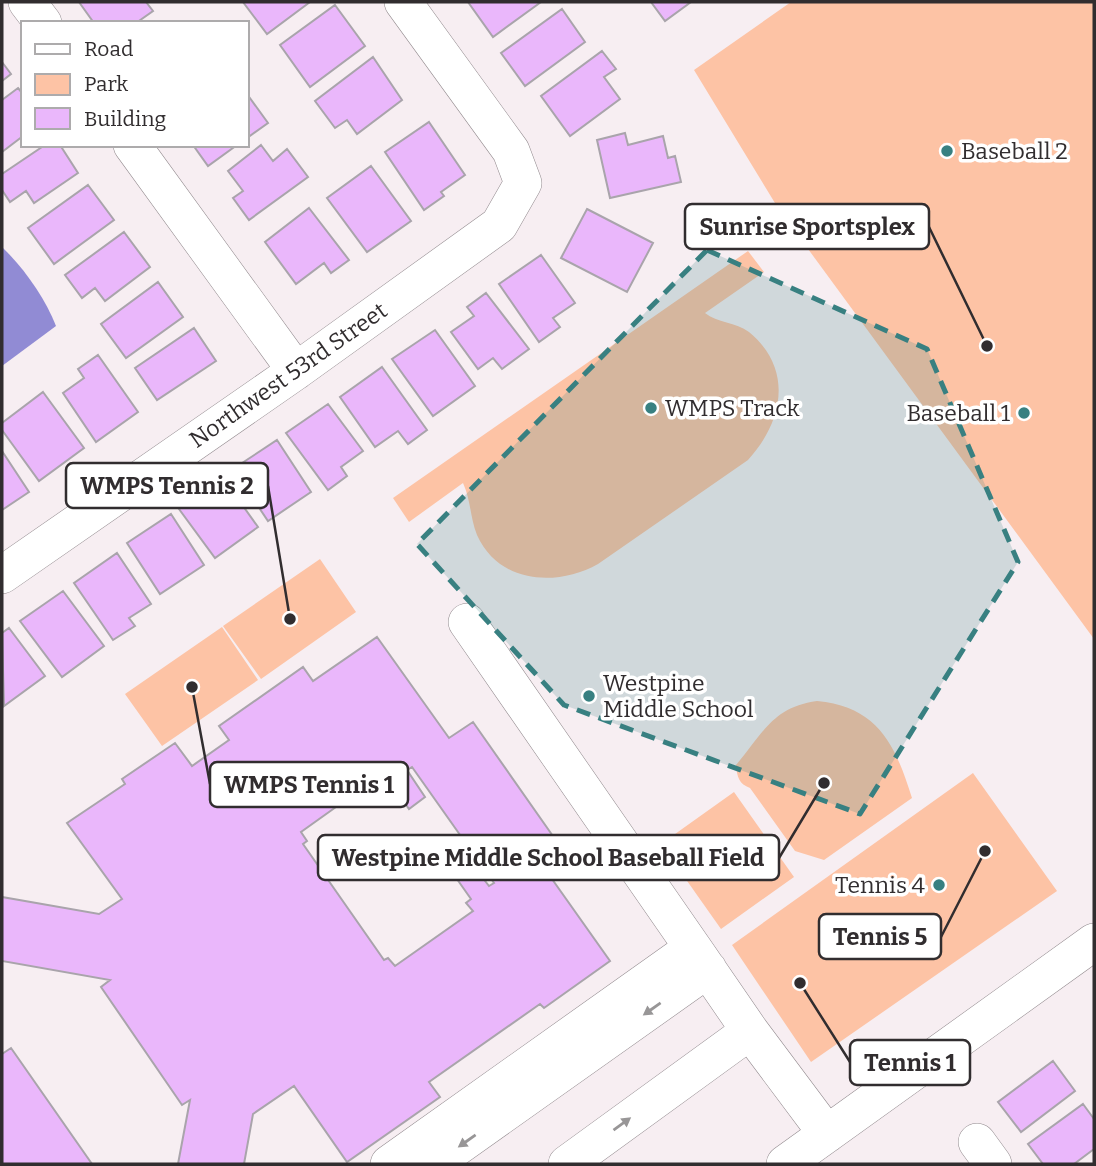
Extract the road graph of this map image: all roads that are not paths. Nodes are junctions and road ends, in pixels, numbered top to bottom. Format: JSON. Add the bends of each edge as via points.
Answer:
{"nodes":[{"id":1,"x":27,"y":2,"type":"edge"},
{"id":2,"x":403,"y":2,"type":"edge"},
{"id":3,"x":41,"y":21,"type":"edge"},
{"id":4,"x":133,"y":147,"type":"edge"},
{"id":5,"x":296,"y":371,"type":"junction"},
{"id":6,"x":2,"y":575,"type":"edge"},
{"id":7,"x":467,"y":622,"type":"dead end"},
{"id":8,"x":1094,"y":942,"type":"edge"},
{"id":9,"x":701,"y":959,"type":"junction"},
{"id":10,"x":750,"y":1031,"type":"junction"},
{"id":11,"x":827,"y":1134,"type":"junction"},
{"id":12,"x":389,"y":1164,"type":"edge"},
{"id":13,"x":433,"y":1164,"type":"edge"},
{"id":14,"x":567,"y":1164,"type":"edge"},
{"id":15,"x":785,"y":1164,"type":"edge"}],
"edges":[{"from":1,"to":3,"type":"street"},
{"from":2,"to":5,"type":"street","name":"Northwest 53rd Street","via":[[511,150],[523,183],[499,225]]},
{"from":4,"to":5,"type":"street"},
{"from":5,"to":6,"type":"street","name":"Northwest 53rd Street"},
{"from":7,"to":9,"type":"street"},
{"from":8,"to":11,"type":"street"},
{"from":9,"to":10,"type":"street"},
{"from":9,"to":12,"type":"street"},
{"from":9,"to":13,"type":"street","one_way":true},
{"from":10,"to":11,"type":"street"},
{"from":14,"to":10,"type":"street","one_way":true},
{"from":11,"to":15,"type":"street"}]}
